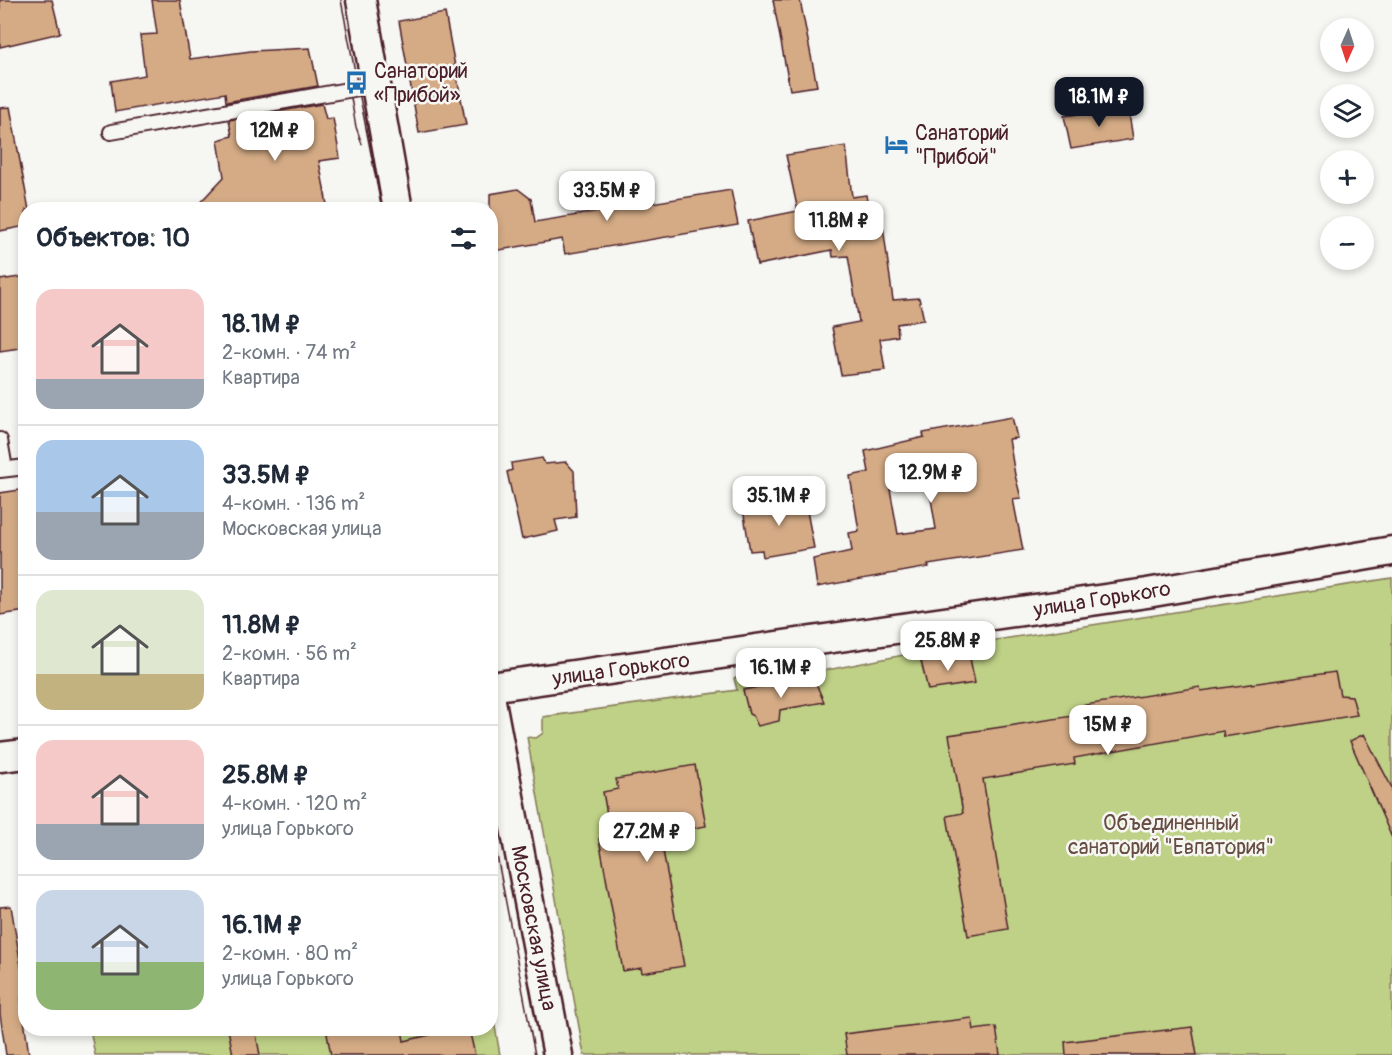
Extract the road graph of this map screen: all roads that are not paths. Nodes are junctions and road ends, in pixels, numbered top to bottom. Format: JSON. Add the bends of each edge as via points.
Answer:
{"nodes":[{"id":1,"x":361,"y":0,"type":"edge"},
{"id":2,"x":376,"y":85,"type":"junction"},
{"id":3,"x":111,"y":132,"type":"dead end"},
{"id":4,"x":398,"y":202,"type":"edge"},
{"id":5,"x":0,"y":440,"type":"edge"},
{"id":6,"x":18,"y":467,"type":"edge"},
{"id":7,"x":3,"y":469,"type":"edge"},
{"id":8,"x":1392,"y":551,"type":"edge"},
{"id":9,"x":498,"y":686,"type":"edge"},
{"id":10,"x":498,"y":738,"type":"edge"},
{"id":11,"x":18,"y":755,"type":"edge"},
{"id":12,"x":0,"y":758,"type":"edge"},
{"id":13,"x":558,"y":1055,"type":"edge"}],
"edges":[{"from":1,"to":2,"type":"street"},
{"from":2,"to":3,"type":"lane"},
{"from":2,"to":4,"type":"street"},
{"from":5,"to":7,"type":"lane"},
{"from":6,"to":7,"type":"lane"},
{"from":8,"to":9,"type":"street","name":"улица Горького","via":[[1148,593]]},
{"from":10,"to":13,"type":"street","name":"Московская улица"},
{"from":11,"to":12,"type":"street"}]}
